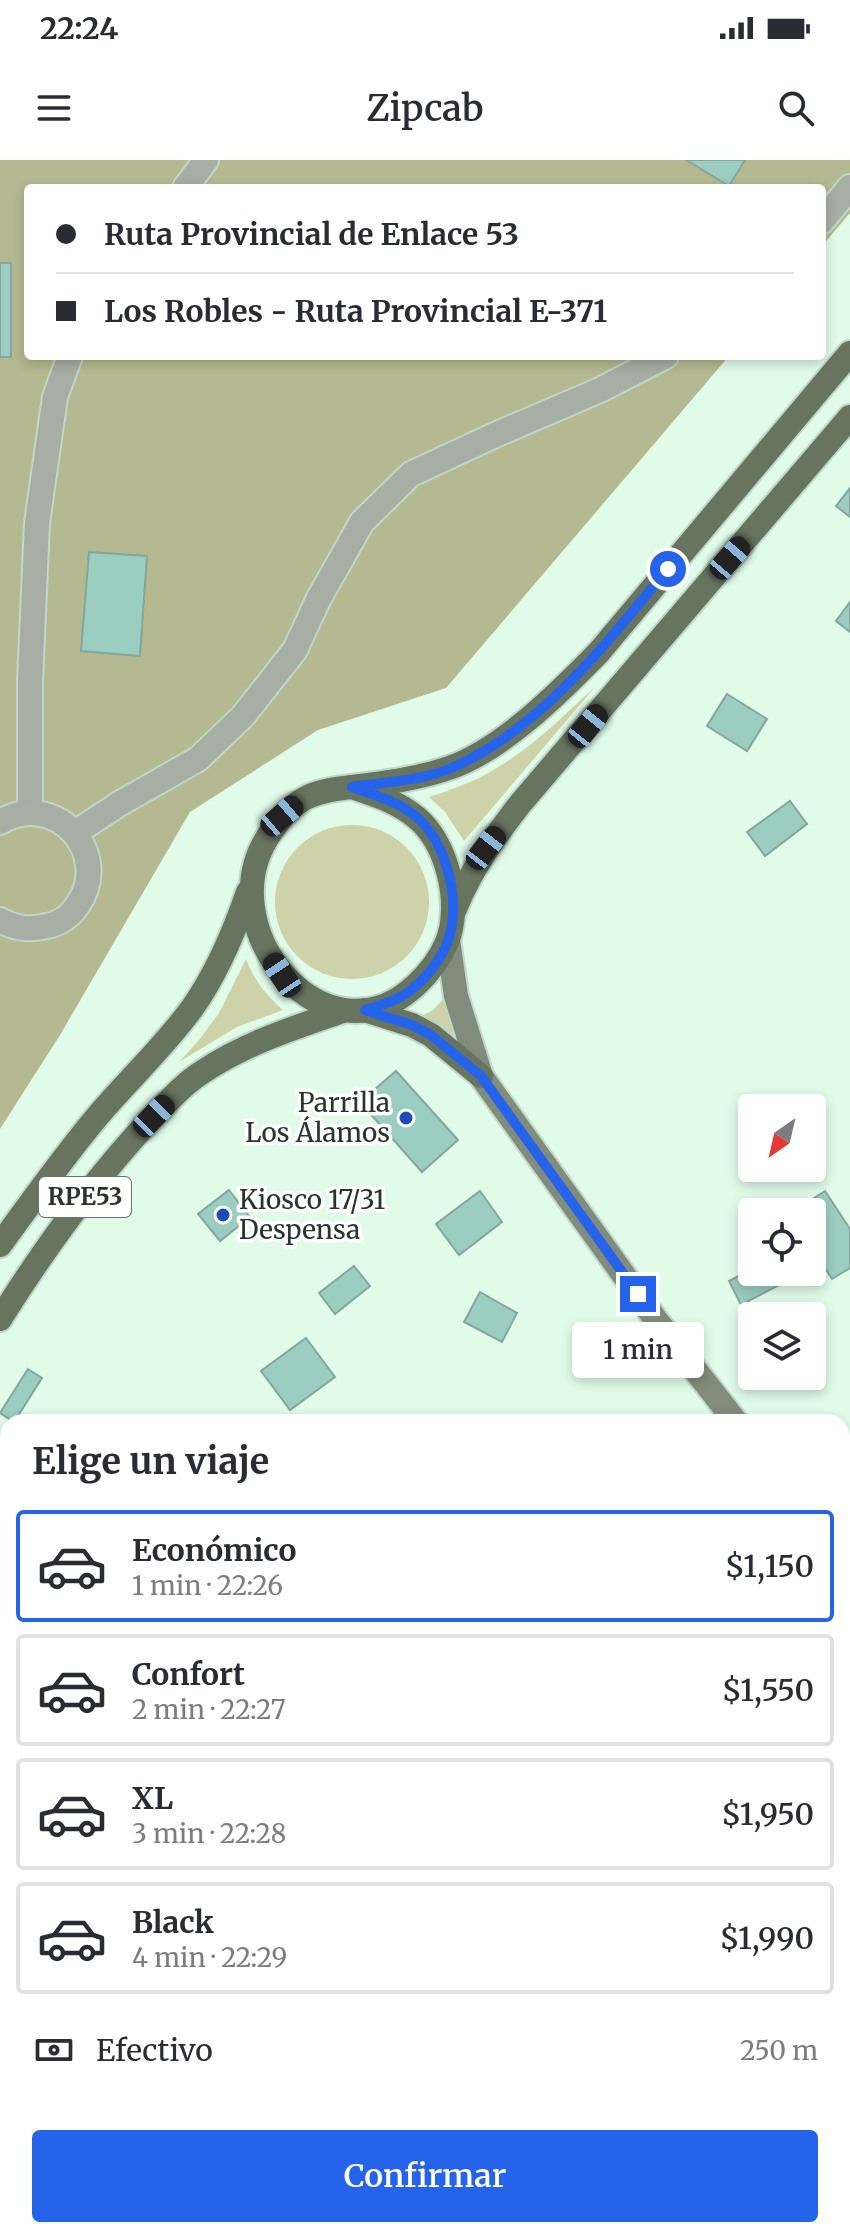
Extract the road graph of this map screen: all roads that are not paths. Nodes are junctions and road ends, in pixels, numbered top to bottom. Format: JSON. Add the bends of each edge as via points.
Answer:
{"nodes":[{"id":1,"x":206,"y":160,"type":"edge"},
{"id":2,"x":188,"y":184,"type":"edge"},
{"id":3,"x":850,"y":187,"type":"edge"},
{"id":4,"x":826,"y":216,"type":"edge"},
{"id":5,"x":850,"y":353,"type":"edge"},
{"id":6,"x":69,"y":360,"type":"edge"},
{"id":7,"x":658,"y":360,"type":"edge"},
{"id":8,"x":850,"y":417,"type":"edge"},
{"id":9,"x":352,"y":787,"type":"junction"},
{"id":10,"x":30,"y":813,"type":"junction"},
{"id":11,"x":0,"y":822,"type":"edge"},
{"id":12,"x":75,"y":833,"type":"junction"},
{"id":13,"x":251,"y":882,"type":"junction"},
{"id":14,"x":0,"y":920,"type":"edge"},
{"id":15,"x":450,"y":930,"type":"junction"},
{"id":16,"x":354,"y":1010,"type":"junction"},
{"id":17,"x":481,"y":1076,"type":"junction"},
{"id":18,"x":0,"y":1245,"type":"edge"},
{"id":19,"x":0,"y":1319,"type":"edge"},
{"id":20,"x":730,"y":1414,"type":"edge"}],
"edges":[{"from":1,"to":2,"type":"street"},
{"from":3,"to":4,"type":"street"},
{"from":5,"to":9,"type":"main road","number":"RPE53","via":[[562,690],[514,730],[452,768]]},
{"from":6,"to":10,"type":"street","via":[[55,397],[37,523]]},
{"from":7,"to":12,"type":"street","via":[[411,474],[362,522],[295,650],[243,716],[198,759]]},
{"from":8,"to":15,"type":"main road","number":"RPE53","via":[[520,804],[466,882]]},
{"from":9,"to":13,"type":"main road","number":"RPE53","via":[[304,797],[282,816],[260,846]]},
{"from":9,"to":15,"type":"main road","via":[[401,806],[435,842],[452,888]]},
{"from":10,"to":11,"type":"street"},
{"from":10,"to":12,"type":"street","via":[[47,815]]},
{"from":12,"to":14,"type":"street","via":[[90,874],[85,895],[72,913],[54,925],[32,930]]},
{"from":13,"to":16,"type":"main road","number":"RPE53","via":[[259,934],[282,975],[319,1002]]},
{"from":13,"to":18,"type":"main road","number":"RPE53","via":[[235,930],[194,1006],[97,1116]]},
{"from":15,"to":16,"type":"main road","number":"RPE53","via":[[426,977],[409,992],[388,1004]]},
{"from":15,"to":17,"type":"main road","via":[[456,996]]},
{"from":16,"to":17,"type":"main road","via":[[412,1025]]},
{"from":16,"to":19,"type":"main road","number":"RPE53","via":[[236,1052],[185,1085],[69,1217]]},
{"from":17,"to":20,"type":"main road"}]}
